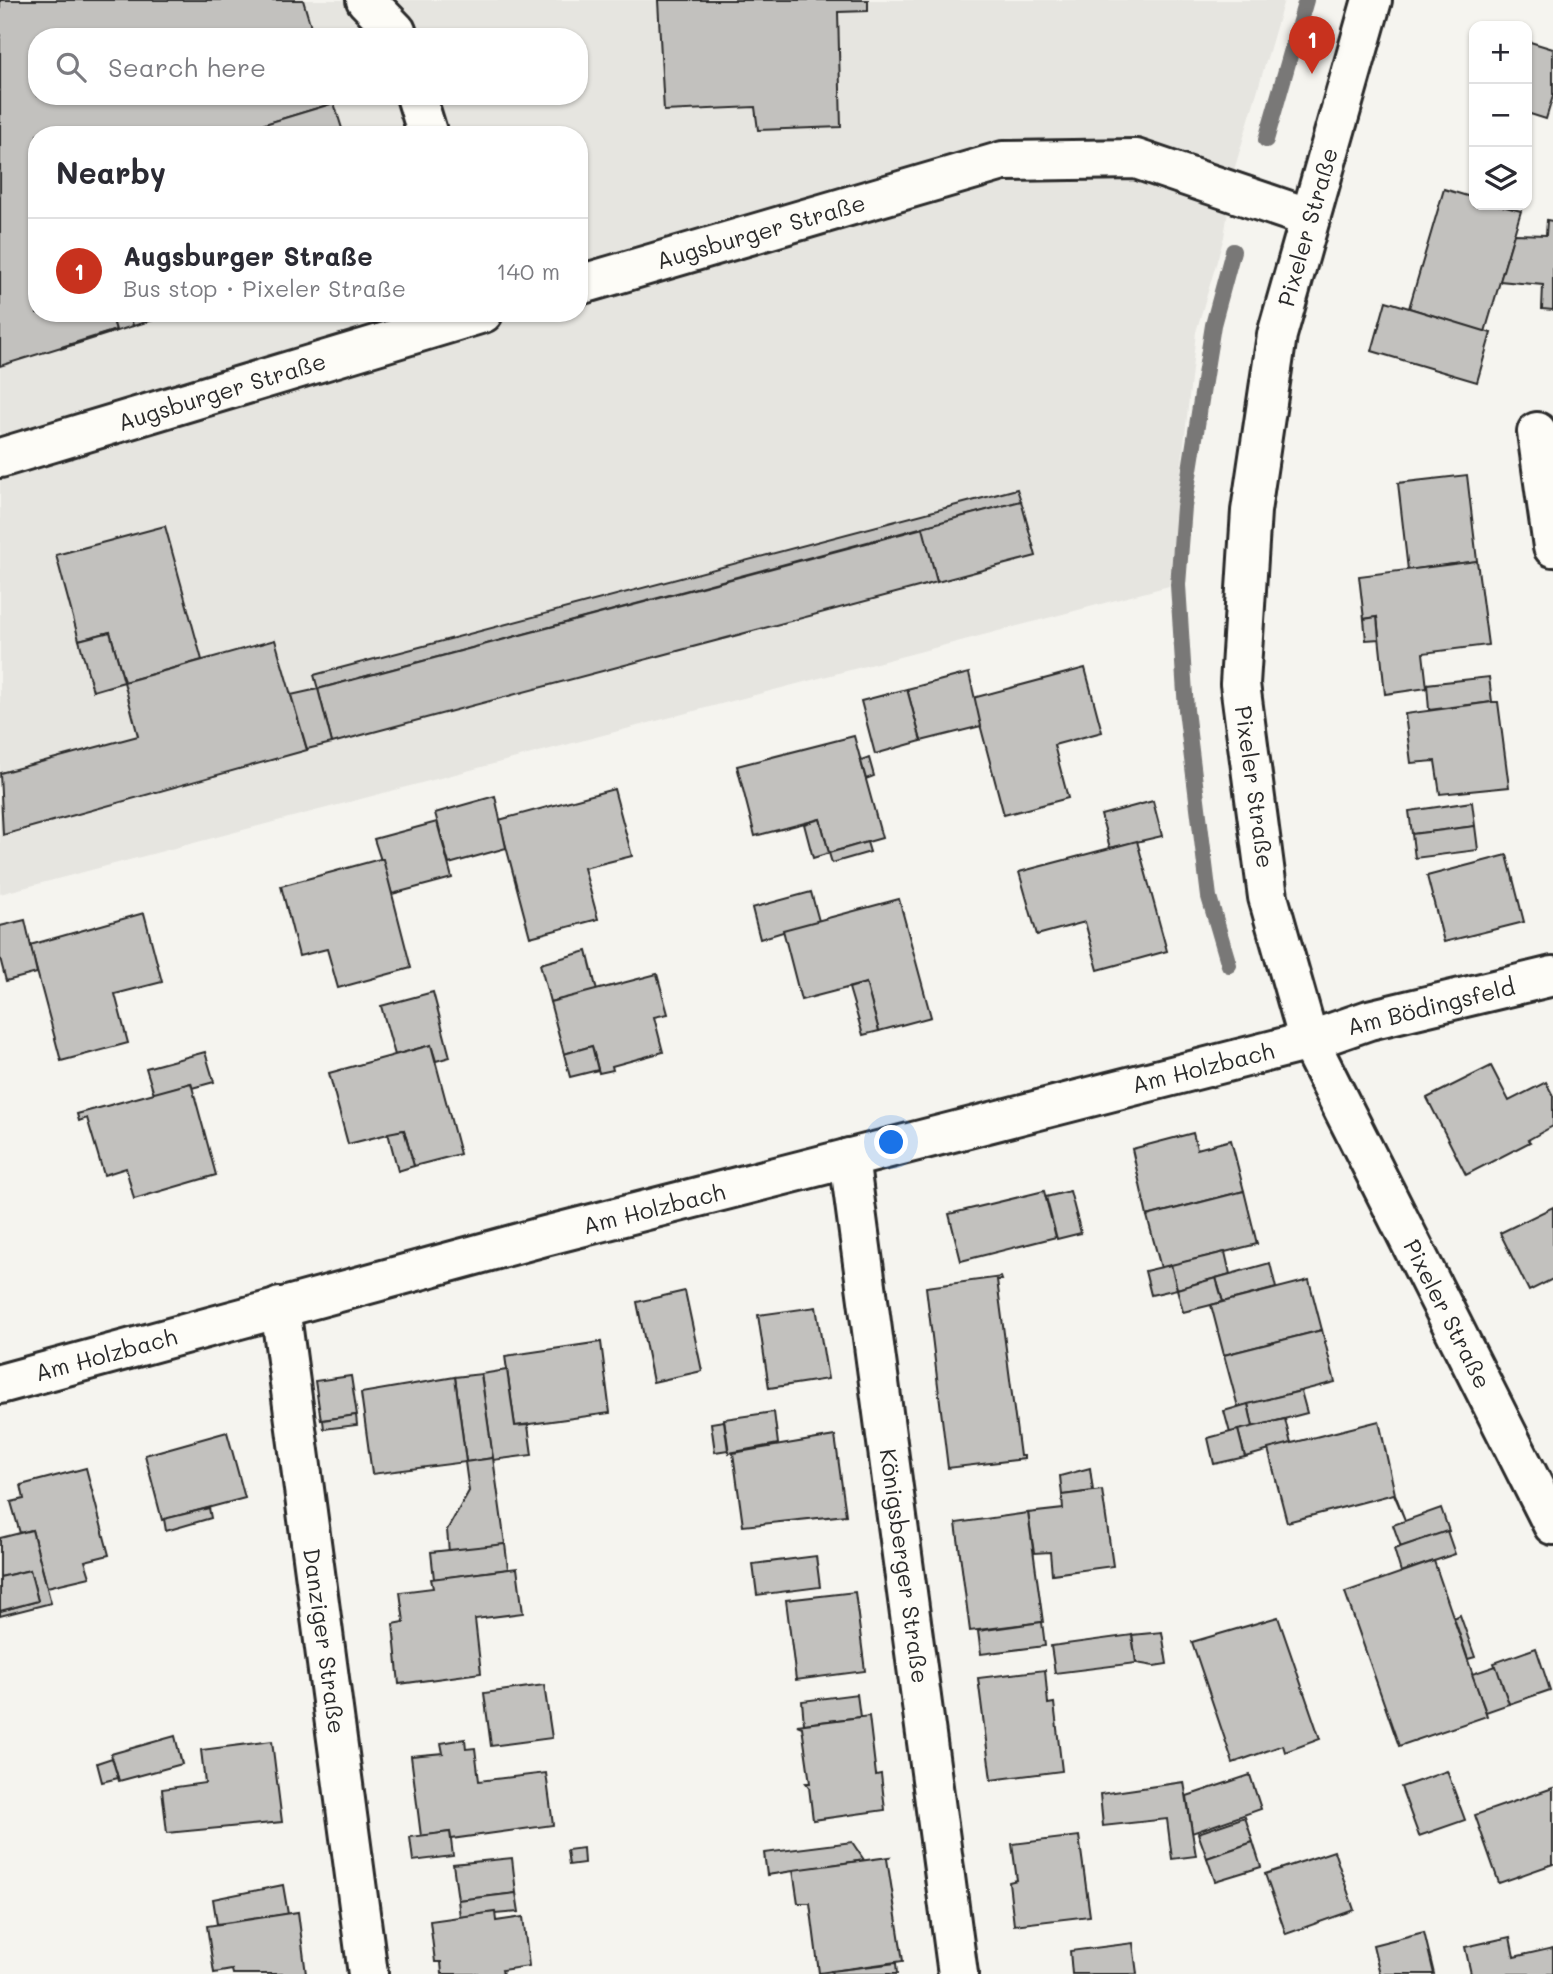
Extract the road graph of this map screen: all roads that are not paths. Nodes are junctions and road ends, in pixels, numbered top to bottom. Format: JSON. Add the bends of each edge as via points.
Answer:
{"nodes":[{"id":1,"x":366,"y":0,"type":"edge"},
{"id":2,"x":1372,"y":0,"type":"edge"},
{"id":3,"x":390,"y":28,"type":"edge"},
{"id":4,"x":419,"y":105,"type":"edge"},
{"id":5,"x":425,"y":126,"type":"edge"},
{"id":6,"x":1310,"y":218,"type":"junction"},
{"id":7,"x":588,"y":282,"type":"edge"},
{"id":8,"x":452,"y":322,"type":"edge"},
{"id":9,"x":1538,"y":432,"type":"dead end"},
{"id":10,"x":0,"y":458,"type":"edge"},
{"id":11,"x":1553,"y":547,"type":"edge"},
{"id":12,"x":1553,"y":976,"type":"edge"},
{"id":13,"x":1309,"y":1041,"type":"junction"},
{"id":14,"x":849,"y":1158,"type":"junction"},
{"id":15,"x":280,"y":1307,"type":"junction"},
{"id":16,"x":0,"y":1384,"type":"edge"},
{"id":17,"x":1553,"y":1525,"type":"edge"},
{"id":18,"x":368,"y":1974,"type":"edge"},
{"id":19,"x":958,"y":1974,"type":"edge"}],
"edges":[{"from":1,"to":3,"type":"street"},
{"from":2,"to":6,"type":"street","name":"Pixeler Straße"},
{"from":4,"to":5,"type":"street"},
{"from":6,"to":7,"type":"street","name":"Augsburger Straße","via":[[1136,159],[1003,161]]},
{"from":6,"to":13,"type":"street","name":"Pixeler Straße","via":[[1277,335],[1255,484],[1240,684],[1268,897]]},
{"from":8,"to":10,"type":"street","name":"Augsburger Straße"},
{"from":9,"to":11,"type":"street"},
{"from":12,"to":13,"type":"street","name":"Am Bödingsfeld","via":[[1369,1020]]},
{"from":13,"to":14,"type":"street","name":"Am Holzbach"},
{"from":13,"to":17,"type":"street","name":"Pixeler Straße"},
{"from":14,"to":15,"type":"street","name":"Am Holzbach"},
{"from":14,"to":19,"type":"street","name":"Königsberger Straße"},
{"from":15,"to":16,"type":"street","name":"Am Holzbach"},
{"from":15,"to":18,"type":"street","name":"Danziger Straße"}]}
